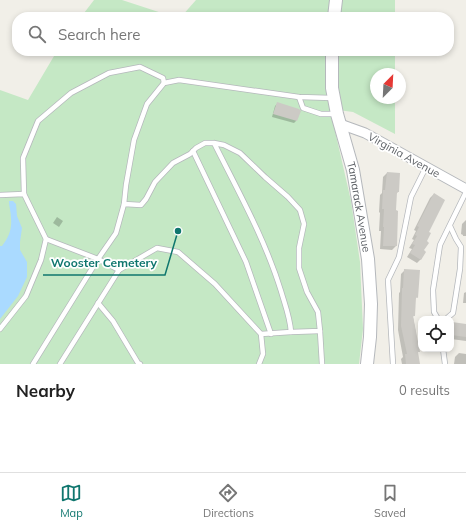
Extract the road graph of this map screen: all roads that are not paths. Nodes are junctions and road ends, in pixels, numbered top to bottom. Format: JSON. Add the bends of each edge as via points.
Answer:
{"nodes":[{"id":1,"x":336,"y":0,"type":"edge"},
{"id":2,"x":335,"y":12,"type":"edge"},
{"id":3,"x":332,"y":56,"type":"edge"},
{"id":4,"x":164,"y":83,"type":"junction"},
{"id":5,"x":298,"y":97,"type":"junction"},
{"id":6,"x":334,"y":98,"type":"junction"},
{"id":7,"x":339,"y":119,"type":"junction"},
{"id":8,"x":214,"y":143,"type":"junction"},
{"id":9,"x":193,"y":151,"type":"junction"},
{"id":10,"x":426,"y":167,"type":"junction"},
{"id":11,"x":466,"y":191,"type":"edge"},
{"id":12,"x":24,"y":194,"type":"junction"},
{"id":13,"x":0,"y":195,"type":"edge"},
{"id":14,"x":124,"y":204,"type":"junction"},
{"id":15,"x":450,"y":226,"type":"junction"},
{"id":16,"x":46,"y":239,"type":"junction"},
{"id":17,"x":98,"y":259,"type":"junction"},
{"id":18,"x":119,"y":270,"type":"junction"},
{"id":19,"x":98,"y":303,"type":"junction"},
{"id":20,"x":436,"y":316,"type":"edge"},
{"id":21,"x":450,"y":316,"type":"edge"},
{"id":22,"x":0,"y":329,"type":"edge"},
{"id":23,"x":320,"y":331,"type":"junction"},
{"id":24,"x":291,"y":332,"type":"junction"},
{"id":25,"x":261,"y":334,"type":"junction"},
{"id":26,"x":271,"y":334,"type":"junction"},
{"id":27,"x":443,"y":352,"type":"edge"},
{"id":28,"x":33,"y":364,"type":"edge"},
{"id":29,"x":60,"y":364,"type":"edge"},
{"id":30,"x":140,"y":364,"type":"edge"},
{"id":31,"x":259,"y":364,"type":"edge"},
{"id":32,"x":322,"y":364,"type":"edge"},
{"id":33,"x":367,"y":364,"type":"edge"},
{"id":34,"x":393,"y":364,"type":"edge"},
{"id":35,"x":445,"y":364,"type":"edge"}],
"edges":[{"from":1,"to":2,"type":"street"},
{"from":3,"to":6,"type":"street","name":"Tamarack Avenue"},
{"from":4,"to":5,"type":"lane","via":[[179,80]]},
{"from":4,"to":12,"type":"lane","via":[[162,78],[140,67],[109,73],[71,93],[38,122],[22,158]]},
{"from":4,"to":14,"type":"lane","via":[[147,104],[134,140]]},
{"from":5,"to":6,"type":"lane"},
{"from":5,"to":7,"type":"lane","via":[[303,108]]},
{"from":6,"to":7,"type":"street","name":"Tamarack Avenue"},
{"from":7,"to":10,"type":"street","name":"Virginia Avenue"},
{"from":7,"to":33,"type":"street","name":"Tamarack Avenue","via":[[353,170],[368,259],[371,304]]},
{"from":8,"to":9,"type":"lane","via":[[205,143]]},
{"from":8,"to":23,"type":"lane","via":[[240,153],[300,210],[304,224],[299,248],[299,268],[307,292],[318,312]]},
{"from":8,"to":24,"type":"lane","via":[[247,208],[274,270],[290,320]]},
{"from":9,"to":14,"type":"lane","via":[[173,163],[155,182],[141,205]]},
{"from":9,"to":26,"type":"lane","via":[[246,262]]},
{"from":10,"to":11,"type":"street","name":"Virginia Avenue"},
{"from":10,"to":34,"type":"lane","via":[[411,197],[398,257],[388,280]]},
{"from":11,"to":15,"type":"lane"},
{"from":12,"to":13,"type":"lane"},
{"from":12,"to":16,"type":"lane"},
{"from":14,"to":17,"type":"lane","via":[[116,233]]},
{"from":15,"to":20,"type":"lane","via":[[440,245],[434,290]]},
{"from":15,"to":21,"type":"lane","via":[[461,247],[461,261],[453,313]]},
{"from":16,"to":17,"type":"lane"},
{"from":16,"to":22,"type":"lane","via":[[41,260],[26,296]]},
{"from":17,"to":18,"type":"lane"},
{"from":17,"to":28,"type":"lane"},
{"from":18,"to":19,"type":"lane"},
{"from":18,"to":25,"type":"lane","via":[[157,248],[178,252],[215,284]]},
{"from":19,"to":29,"type":"lane"},
{"from":19,"to":30,"type":"lane","via":[[113,321]]},
{"from":23,"to":24,"type":"lane"},
{"from":23,"to":32,"type":"lane"},
{"from":24,"to":26,"type":"lane"},
{"from":25,"to":26,"type":"lane"},
{"from":25,"to":31,"type":"lane","via":[[263,354]]},
{"from":27,"to":35,"type":"lane"}]}
